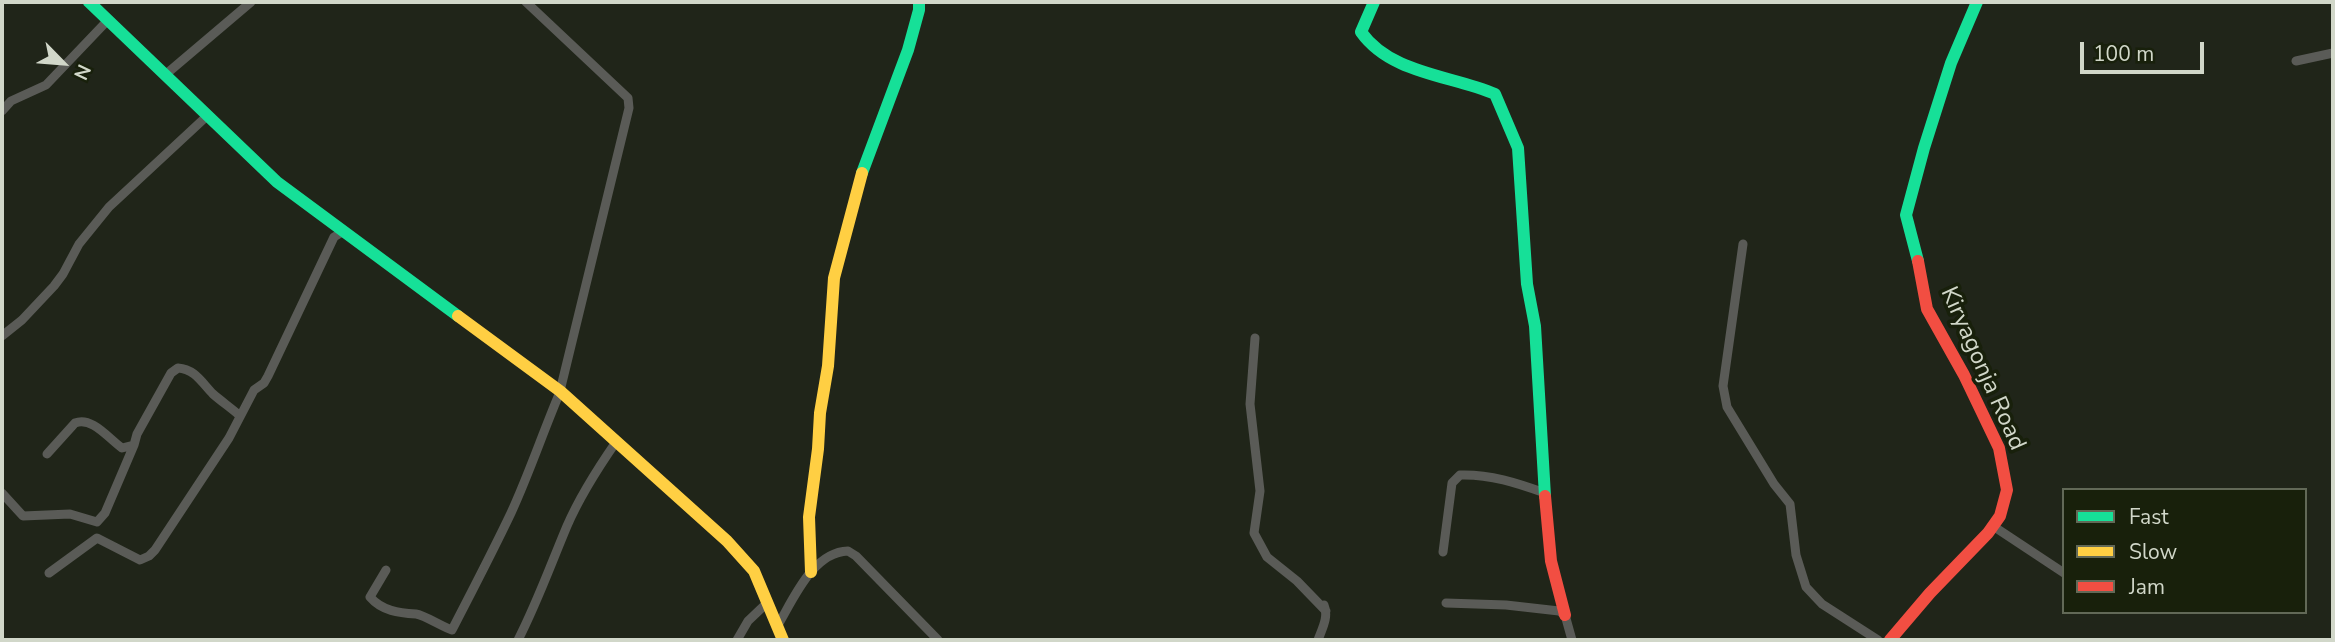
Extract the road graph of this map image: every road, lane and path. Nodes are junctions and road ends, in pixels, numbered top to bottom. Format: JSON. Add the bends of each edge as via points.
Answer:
{"nodes":[{"id":1,"x":89,"y":2,"type":"edge"},
{"id":2,"x":251,"y":2,"type":"edge"},
{"id":3,"x":526,"y":2,"type":"edge"},
{"id":4,"x":919,"y":2,"type":"edge"},
{"id":5,"x":1374,"y":2,"type":"edge"},
{"id":6,"x":1977,"y":2,"type":"edge"},
{"id":7,"x":108,"y":20,"type":"junction"},
{"id":8,"x":2333,"y":53,"type":"edge"},
{"id":9,"x":2296,"y":61,"type":"dead end"},
{"id":10,"x":165,"y":75,"type":"junction"},
{"id":11,"x":2,"y":111,"type":"edge"},
{"id":12,"x":207,"y":116,"type":"junction"},
{"id":13,"x":344,"y":231,"type":"junction"},
{"id":14,"x":1743,"y":244,"type":"dead end"},
{"id":15,"x":2,"y":336,"type":"edge"},
{"id":16,"x":1255,"y":338,"type":"dead end"},
{"id":17,"x":560,"y":391,"type":"junction"},
{"id":18,"x":239,"y":415,"type":"junction"},
{"id":19,"x":616,"y":442,"type":"junction"},
{"id":20,"x":134,"y":445,"type":"junction"},
{"id":21,"x":47,"y":454,"type":"dead end"},
{"id":22,"x":2,"y":493,"type":"edge"},
{"id":23,"x":1545,"y":493,"type":"junction"},
{"id":24,"x":1993,"y":526,"type":"junction"},
{"id":25,"x":1443,"y":552,"type":"dead end"},
{"id":26,"x":386,"y":570,"type":"dead end"},
{"id":27,"x":811,"y":572,"type":"junction"},
{"id":28,"x":2062,"y":572,"type":"edge"},
{"id":29,"x":49,"y":573,"type":"dead end"},
{"id":30,"x":1317,"y":596,"type":"dead end"},
{"id":31,"x":768,"y":602,"type":"junction"},
{"id":32,"x":1446,"y":603,"type":"dead end"},
{"id":33,"x":1326,"y":611,"type":"junction"},
{"id":34,"x":1565,"y":615,"type":"junction"},
{"id":35,"x":778,"y":625,"type":"junction"},
{"id":36,"x":452,"y":630,"type":"junction"},
{"id":37,"x":449,"y":640,"type":"edge"},
{"id":38,"x":518,"y":640,"type":"edge"},
{"id":39,"x":737,"y":640,"type":"edge"},
{"id":40,"x":783,"y":640,"type":"edge"},
{"id":41,"x":938,"y":640,"type":"edge"},
{"id":42,"x":1318,"y":640,"type":"edge"},
{"id":43,"x":1572,"y":640,"type":"edge"},
{"id":44,"x":1878,"y":640,"type":"edge"},
{"id":45,"x":1890,"y":640,"type":"edge"}],
"edges":[{"from":1,"to":7,"type":"street"},
{"from":2,"to":10,"type":"street"},
{"from":3,"to":17,"type":"street","via":[[628,98],[629,108]]},
{"from":4,"to":27,"type":"street","via":[[908,50],[861,174],[834,278],[809,517]]},
{"from":5,"to":23,"type":"street","via":[[1361,32],[1367,44],[1385,58],[1495,94],[1518,148]]},
{"from":6,"to":24,"type":"street","name":"Kiryagonja Road","via":[[1951,62],[1906,215],[1927,309],[1999,448],[2006,472],[2004,503]]},
{"from":7,"to":10,"type":"street"},
{"from":7,"to":11,"type":"street","via":[[46,85],[12,101]]},
{"from":8,"to":9,"type":"street"},
{"from":10,"to":12,"type":"street"},
{"from":12,"to":13,"type":"street","via":[[278,182]]},
{"from":12,"to":15,"type":"street","via":[[114,202],[79,244],[54,286]]},
{"from":13,"to":17,"type":"street"},
{"from":13,"to":18,"type":"street","via":[[334,237],[268,376]]},
{"from":14,"to":44,"type":"street","via":[[1723,386],[1727,407],[1790,504],[1796,555],[1806,587],[1822,604]]},
{"from":16,"to":33,"type":"street","via":[[1250,404],[1260,491],[1254,533],[1267,557]]},
{"from":17,"to":19,"type":"street"},
{"from":17,"to":36,"type":"street","via":[[510,514]]},
{"from":18,"to":20,"type":"street","via":[[195,374],[178,368],[171,373]]},
{"from":18,"to":29,"type":"street","via":[[229,438],[149,556],[140,560],[97,538]]},
{"from":19,"to":31,"type":"street","via":[[727,541],[754,571]]},
{"from":19,"to":38,"type":"street","via":[[570,521]]},
{"from":20,"to":21,"type":"street","via":[[122,448],[82,420]]},
{"from":20,"to":22,"type":"street","via":[[97,523],[70,514],[23,516]]},
{"from":23,"to":25,"type":"street","via":[[1511,481],[1460,475],[1452,483]]},
{"from":23,"to":34,"type":"street","via":[[1550,561]]},
{"from":24,"to":28,"type":"street"},
{"from":24,"to":45,"type":"street","name":"Kiryagonja Road"},
{"from":26,"to":36,"type":"street","via":[[370,597],[377,605],[418,614]]},
{"from":27,"to":35,"type":"street"},
{"from":27,"to":41,"type":"street","via":[[831,554],[848,551]]},
{"from":30,"to":33,"type":"street"},
{"from":31,"to":35,"type":"street"},
{"from":31,"to":39,"type":"street"},
{"from":32,"to":34,"type":"street","via":[[1517,606]]},
{"from":33,"to":42,"type":"street"},
{"from":34,"to":43,"type":"street"},
{"from":35,"to":40,"type":"street"},
{"from":36,"to":37,"type":"street"}]}
